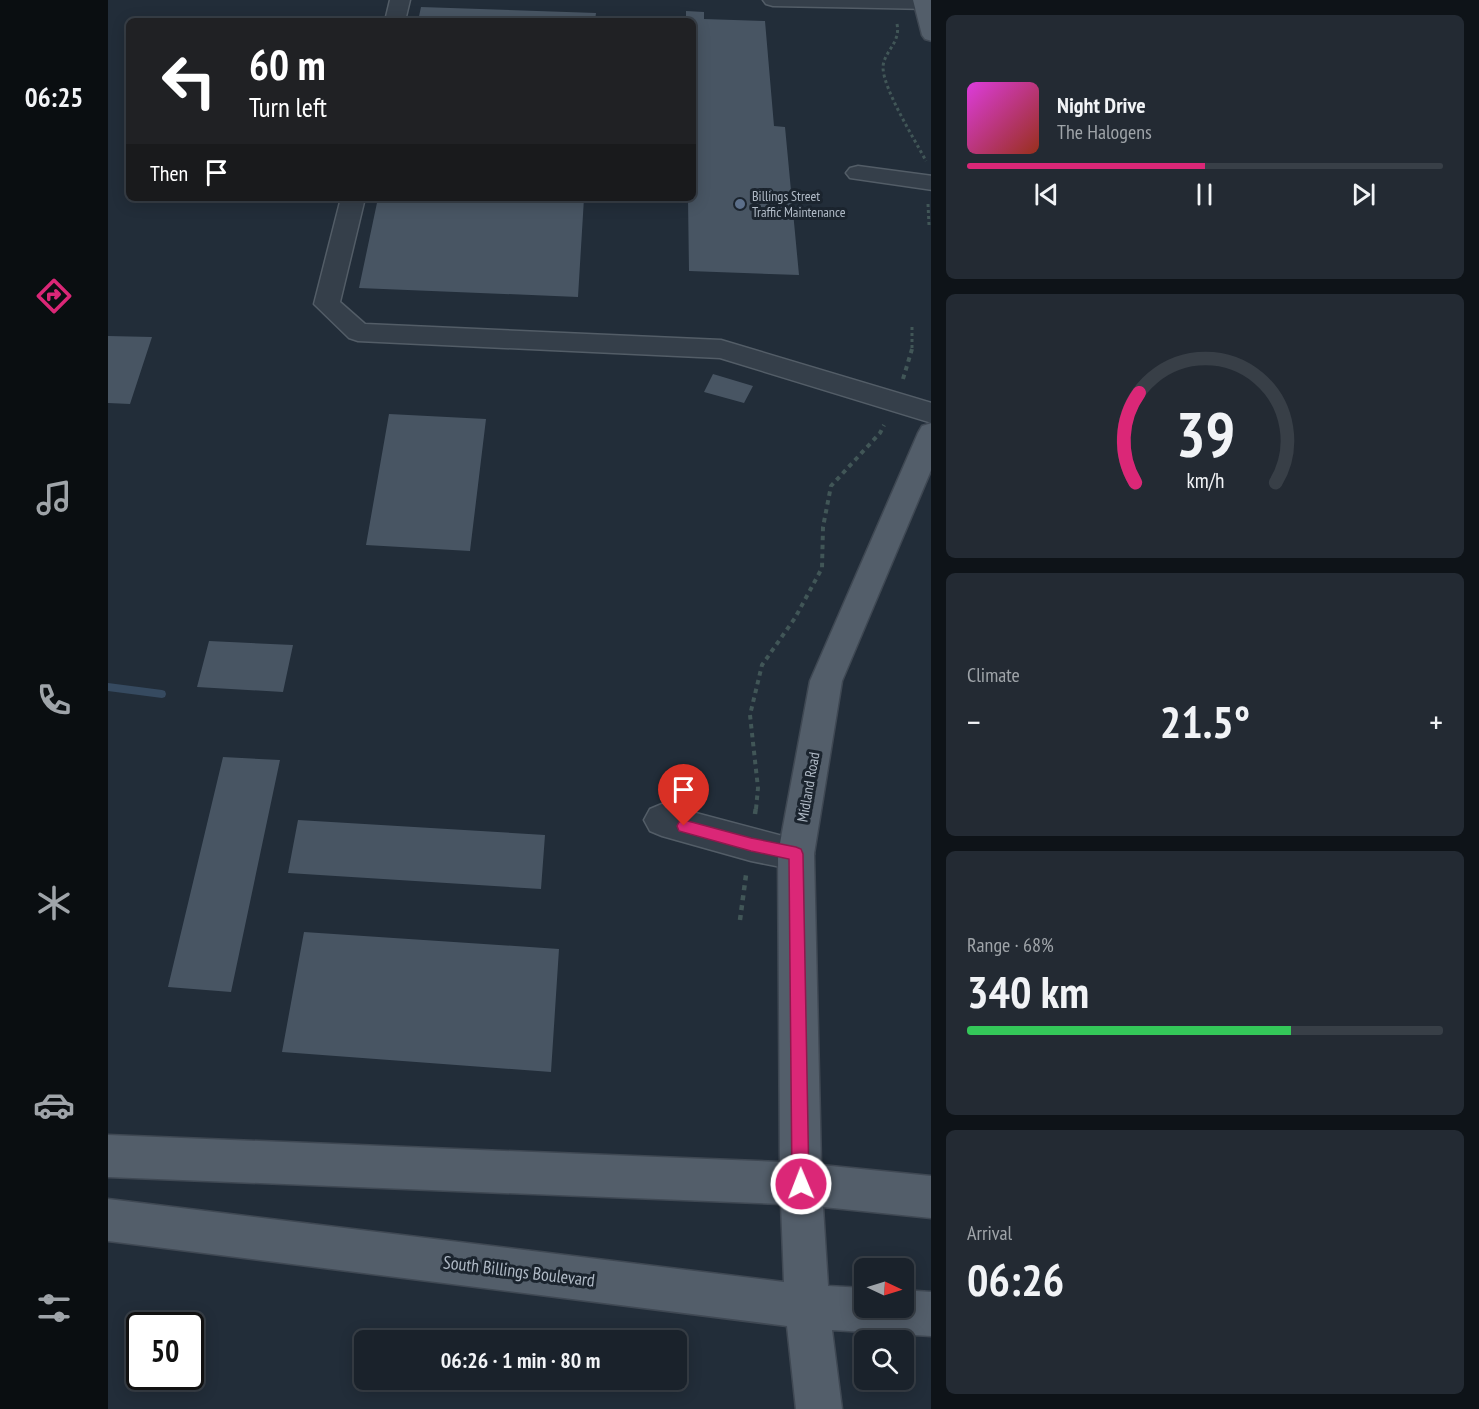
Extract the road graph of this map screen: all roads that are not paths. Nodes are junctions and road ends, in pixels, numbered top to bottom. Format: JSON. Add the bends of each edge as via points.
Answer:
{"nodes":[{"id":1,"x":400,"y":0,"type":"edge"},
{"id":2,"x":773,"y":0,"type":"edge"},
{"id":3,"x":924,"y":3,"type":"edge"},
{"id":4,"x":396,"y":18,"type":"edge"},
{"id":5,"x":931,"y":31,"type":"edge"},
{"id":6,"x":858,"y":173,"type":"dead end"},
{"id":7,"x":929,"y":182,"type":"edge"},
{"id":8,"x":351,"y":201,"type":"edge"},
{"id":9,"x":931,"y":413,"type":"edge"},
{"id":10,"x":931,"y":435,"type":"edge"},
{"id":11,"x":662,"y":820,"type":"dead end"},
{"id":12,"x":796,"y":854,"type":"junction"},
{"id":13,"x":108,"y":1156,"type":"edge"},
{"id":14,"x":801,"y":1184,"type":"junction"},
{"id":15,"x":931,"y":1197,"type":"edge"},
{"id":16,"x":108,"y":1220,"type":"edge"},
{"id":17,"x":807,"y":1307,"type":"junction"},
{"id":18,"x":931,"y":1314,"type":"edge"},
{"id":19,"x":819,"y":1409,"type":"edge"}],
"edges":[{"from":1,"to":4,"type":"lane"},
{"from":2,"to":3,"type":"lane"},
{"from":3,"to":5,"type":"main road"},
{"from":6,"to":7,"type":"lane"},
{"from":8,"to":9,"type":"lane","via":[[327,304],[358,332],[721,349]]},
{"from":10,"to":12,"type":"main road","name":"Midland Road","via":[[826,681]]},
{"from":11,"to":12,"type":"lane"},
{"from":12,"to":14,"type":"main road","name":"Midland Road"},
{"from":13,"to":14,"type":"main road"},
{"from":14,"to":15,"type":"main road"},
{"from":14,"to":17,"type":"main road","name":"Midland Road"},
{"from":16,"to":17,"type":"main road","name":"South Billings Boulevard"},
{"from":17,"to":18,"type":"main road","name":"South Billings Boulevard"},
{"from":17,"to":19,"type":"main road","name":"Midland Road"}]}
